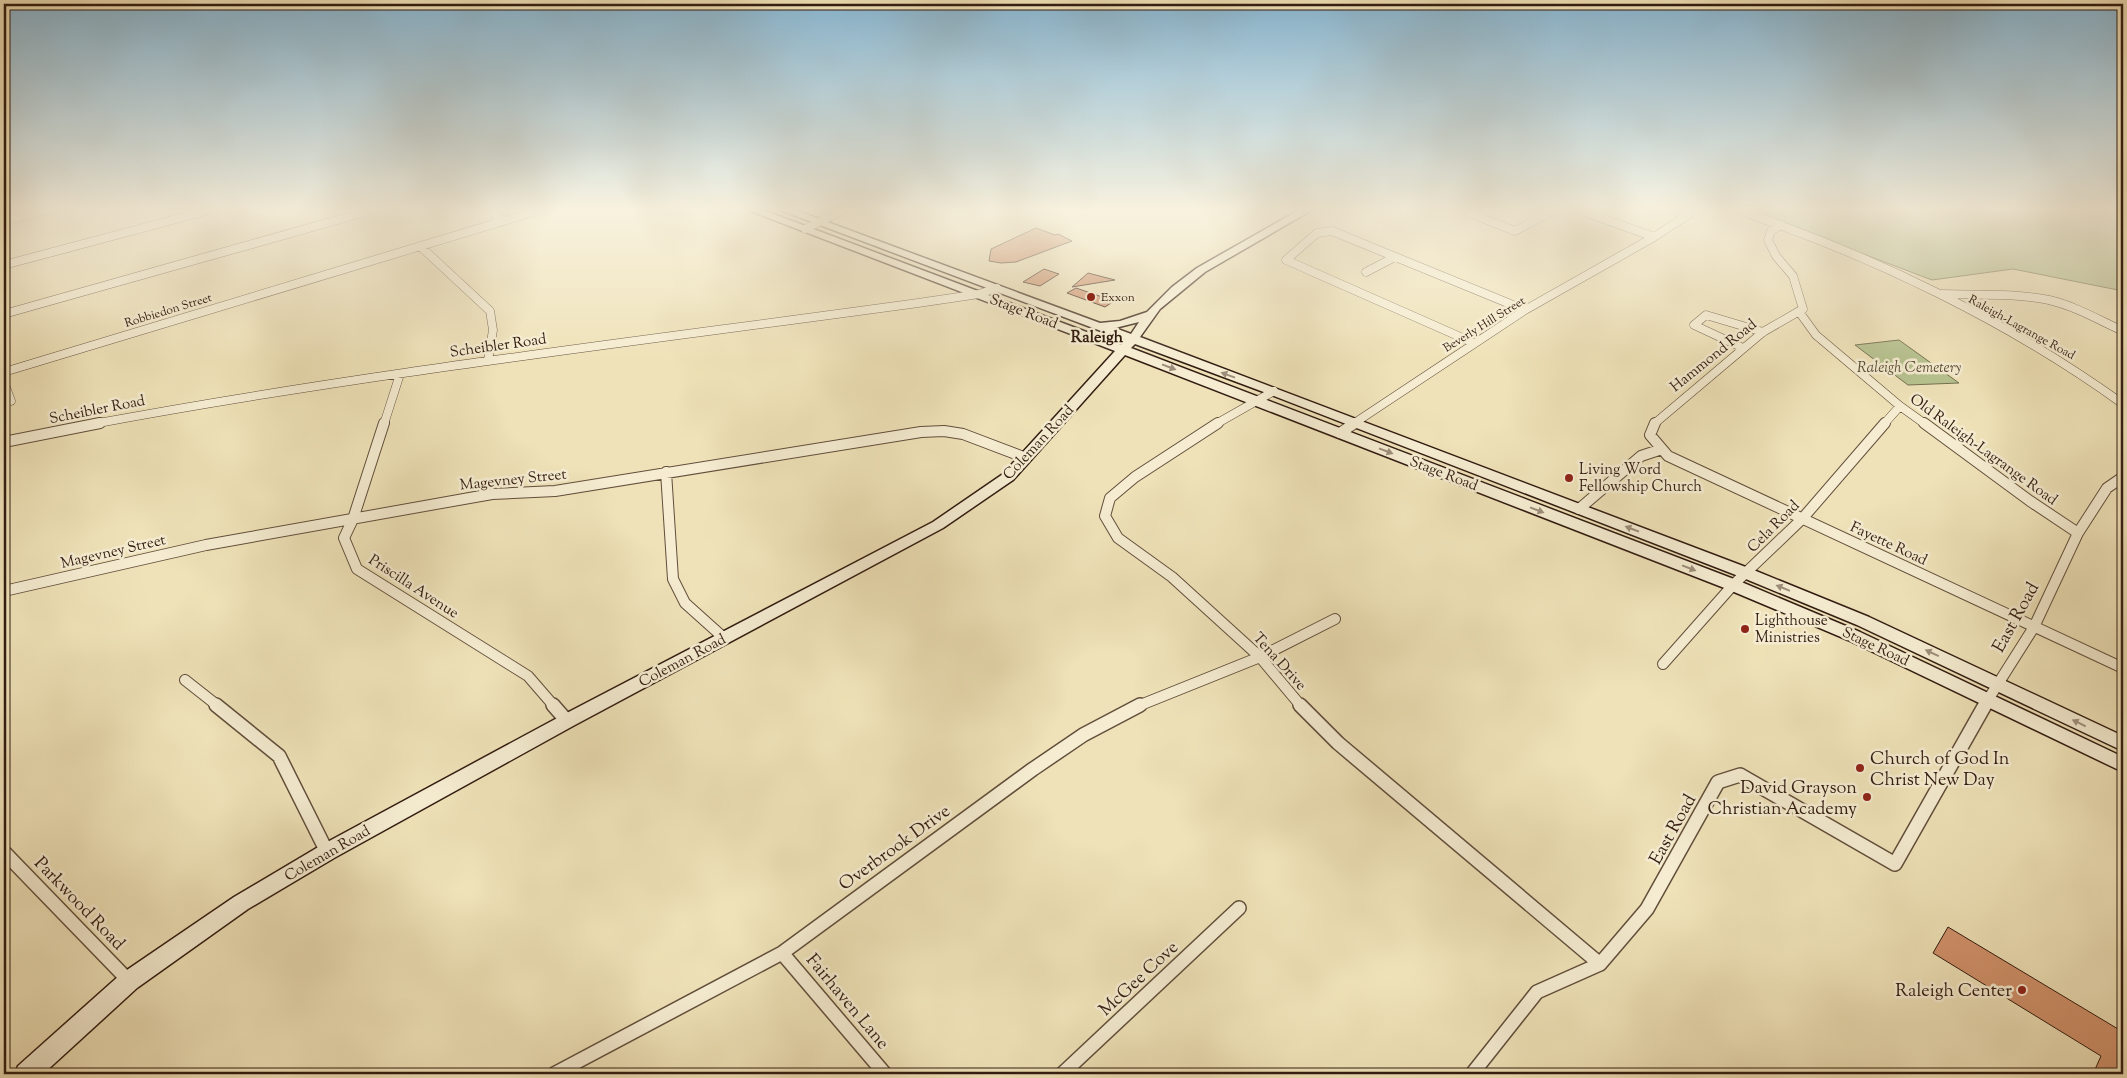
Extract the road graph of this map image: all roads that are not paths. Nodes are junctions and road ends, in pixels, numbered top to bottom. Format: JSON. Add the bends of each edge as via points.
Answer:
{"nodes":[{"id":1,"x":22,"y":260,"type":"edge"},
{"id":2,"x":195,"y":260,"type":"edge"},
{"id":3,"x":373,"y":260,"type":"edge"},
{"id":4,"x":435,"y":260,"type":"edge"},
{"id":5,"x":888,"y":260,"type":"edge"},
{"id":6,"x":922,"y":260,"type":"edge"},
{"id":7,"x":1218,"y":260,"type":"edge"},
{"id":8,"x":1287,"y":260,"type":"edge"},
{"id":9,"x":1389,"y":260,"type":"edge"},
{"id":10,"x":1403,"y":260,"type":"edge"},
{"id":11,"x":1612,"y":260,"type":"edge"},
{"id":12,"x":1780,"y":260,"type":"edge"},
{"id":13,"x":1866,"y":260,"type":"edge"},
{"id":14,"x":4,"y":265,"type":"edge"},
{"id":15,"x":1366,"y":272,"type":"dead end"},
{"id":16,"x":997,"y":288,"type":"junction"},
{"id":17,"x":980,"y":294,"type":"junction"},
{"id":18,"x":1938,"y":294,"type":"junction"},
{"id":19,"x":1803,"y":308,"type":"junction"},
{"id":20,"x":1525,"y":310,"type":"junction"},
{"id":21,"x":4,"y":314,"type":"edge"},
{"id":22,"x":1151,"y":314,"type":"junction"},
{"id":23,"x":1097,"y":326,"type":"junction"},
{"id":24,"x":2123,"y":331,"type":"edge"},
{"id":25,"x":1763,"y":332,"type":"junction"},
{"id":26,"x":1474,"y":343,"type":"junction"},
{"id":27,"x":1128,"y":345,"type":"junction"},
{"id":28,"x":1743,"y":348,"type":"junction"},
{"id":29,"x":488,"y":360,"type":"junction"},
{"id":30,"x":4,"y":372,"type":"edge"},
{"id":31,"x":400,"y":374,"type":"junction"},
{"id":32,"x":4,"y":382,"type":"edge"},
{"id":33,"x":1274,"y":392,"type":"junction"},
{"id":34,"x":12,"y":401,"type":"dead end"},
{"id":35,"x":1257,"y":401,"type":"junction"},
{"id":36,"x":2123,"y":404,"type":"edge"},
{"id":37,"x":1900,"y":406,"type":"junction"},
{"id":38,"x":1355,"y":422,"type":"junction"},
{"id":39,"x":1340,"y":433,"type":"junction"},
{"id":40,"x":1650,"y":435,"type":"joint"},
{"id":41,"x":4,"y":442,"type":"edge"},
{"id":42,"x":1662,"y":449,"type":"junction"},
{"id":43,"x":1026,"y":458,"type":"junction"},
{"id":44,"x":666,"y":472,"type":"junction"},
{"id":45,"x":2123,"y":477,"type":"edge"},
{"id":46,"x":1580,"y":509,"type":"junction"},
{"id":47,"x":353,"y":519,"type":"junction"},
{"id":48,"x":1802,"y":519,"type":"junction"},
{"id":49,"x":2078,"y":533,"type":"junction"},
{"id":50,"x":1746,"y":573,"type":"junction"},
{"id":51,"x":1734,"y":585,"type":"junction"},
{"id":52,"x":4,"y":591,"type":"edge"},
{"id":53,"x":1335,"y":619,"type":"dead end"},
{"id":54,"x":2034,"y":627,"type":"junction"},
{"id":55,"x":724,"y":638,"type":"junction"},
{"id":56,"x":1260,"y":657,"type":"junction"},
{"id":57,"x":1663,"y":664,"type":"dead end"},
{"id":58,"x":2123,"y":668,"type":"edge"},
{"id":59,"x":185,"y":680,"type":"dead end"},
{"id":60,"x":1997,"y":683,"type":"junction"},
{"id":61,"x":1988,"y":699,"type":"junction"},
{"id":62,"x":567,"y":721,"type":"junction"},
{"id":63,"x":2123,"y":744,"type":"edge"},
{"id":64,"x":2123,"y":765,"type":"edge"},
{"id":65,"x":4,"y":852,"type":"edge"},
{"id":66,"x":327,"y":852,"type":"junction"},
{"id":67,"x":1239,"y":908,"type":"dead end"},
{"id":68,"x":782,"y":953,"type":"junction"},
{"id":69,"x":1600,"y":964,"type":"junction"},
{"id":70,"x":129,"y":981,"type":"junction"},
{"id":71,"x":26,"y":1074,"type":"edge"},
{"id":72,"x":554,"y":1074,"type":"edge"},
{"id":73,"x":885,"y":1074,"type":"edge"},
{"id":74,"x":1062,"y":1074,"type":"edge"},
{"id":75,"x":1472,"y":1074,"type":"edge"}],
"edges":[{"from":1,"to":14,"type":"street"},
{"from":2,"to":21,"type":"street"},
{"from":3,"to":30,"type":"street","name":"Robbiedon Street"},
{"from":4,"to":29,"type":"street","via":[[490,311],[493,330]]},
{"from":5,"to":17,"type":"main road","name":"Stage Road"},
{"from":6,"to":16,"type":"main road","name":"Stage Road"},
{"from":7,"to":22,"type":"main road","name":"Coleman Road","via":[[1201,270]]},
{"from":8,"to":26,"type":"street"},
{"from":9,"to":15,"type":"street"},
{"from":10,"to":20,"type":"street"},
{"from":11,"to":20,"type":"street","name":"Beverly Hill Street"},
{"from":12,"to":19,"type":"street","name":"Old Raleigh-Lagrange Road","via":[[1793,276]]},
{"from":13,"to":18,"type":"street","name":"Raleigh-Lagrange Road"},
{"from":16,"to":17,"type":"street","name":"Scheibler Road"},
{"from":16,"to":23,"type":"main road","name":"Stage Road"},
{"from":17,"to":27,"type":"main road","name":"Stage Road"},
{"from":17,"to":29,"type":"street","name":"Scheibler Road"},
{"from":18,"to":24,"type":"street","via":[[2048,300]]},
{"from":18,"to":36,"type":"street","name":"Raleigh-Lagrange Road","via":[[2004,327],[2088,377]]},
{"from":19,"to":25,"type":"street","name":"Hammond Road"},
{"from":19,"to":37,"type":"street","name":"Old Raleigh-Lagrange Road","via":[[1800,312],[1816,334]]},
{"from":20,"to":26,"type":"street","name":"Beverly Hill Street"},
{"from":22,"to":23,"type":"main road","via":[[1122,324]]},
{"from":22,"to":27,"type":"main road","name":"Coleman Road"},
{"from":23,"to":27,"type":"main road","name":"Stage Road"},
{"from":25,"to":28,"type":"street","name":"Hammond Road"},
{"from":25,"to":28,"type":"street","via":[[1706,315],[1694,325]]},
{"from":26,"to":38,"type":"street","name":"Beverly Hill Street"},
{"from":33,"to":27,"type":"main road","name":"Stage Road","one_way":true},
{"from":27,"to":35,"type":"main road","name":"Stage Road","one_way":true},
{"from":27,"to":43,"type":"main road","name":"Coleman Road"},
{"from":28,"to":40,"type":"street","name":"Hammond Road","via":[[1655,423]]},
{"from":29,"to":31,"type":"street","name":"Scheibler Road"},
{"from":31,"to":41,"type":"street","name":"Scheibler Road","via":[[122,417]]},
{"from":31,"to":47,"type":"street","name":"Priscilla Avenue"},
{"from":32,"to":34,"type":"street"},
{"from":33,"to":35,"type":"street","name":"Tena Drive"},
{"from":33,"to":38,"type":"main road","name":"Stage Road"},
{"from":35,"to":39,"type":"main road","name":"Stage Road"},
{"from":35,"to":56,"type":"street","name":"Tena Drive","via":[[1135,477],[1110,498],[1105,516],[1118,538],[1172,577]]},
{"from":37,"to":48,"type":"street","name":"Cela Road"},
{"from":37,"to":49,"type":"street","name":"Old Raleigh-Lagrange Road"},
{"from":38,"to":39,"type":"street","name":"Beverly Hill Street"},
{"from":38,"to":46,"type":"main road","name":"Stage Road"},
{"from":39,"to":51,"type":"main road","name":"Stage Road","one_way":true},
{"from":40,"to":42,"type":"street","name":"Fayette Road"},
{"from":42,"to":46,"type":"street","via":[[1641,456]]},
{"from":42,"to":48,"type":"street","name":"Fayette Road","via":[[1668,456],[1699,472]]},
{"from":43,"to":44,"type":"street","name":"Magevney Street","via":[[963,434],[944,431]]},
{"from":43,"to":55,"type":"main road","name":"Coleman Road","via":[[1008,477],[938,525]]},
{"from":44,"to":47,"type":"street","name":"Magevney Street","via":[[555,491],[492,494]]},
{"from":44,"to":55,"type":"street","via":[[673,580],[685,603]]},
{"from":45,"to":49,"type":"street","name":"East Road","via":[[2106,488]]},
{"from":50,"to":46,"type":"main road","name":"Stage Road","one_way":true},
{"from":47,"to":52,"type":"street","name":"Magevney Street","via":[[206,545]]},
{"from":47,"to":62,"type":"street","name":"Priscilla Avenue","via":[[344,538],[357,569],[528,676]]},
{"from":48,"to":50,"type":"street","name":"Cela Road"},
{"from":48,"to":54,"type":"street","name":"Fayette Road"},
{"from":49,"to":54,"type":"street","name":"East Road"},
{"from":50,"to":51,"type":"street","name":"Cela Road"},
{"from":60,"to":50,"type":"main road","name":"Stage Road","one_way":true,"via":[[1863,621]]},
{"from":51,"to":57,"type":"street","name":"Cela Road"},
{"from":51,"to":61,"type":"main road","name":"Stage Road","via":[[1854,636]]},
{"from":53,"to":56,"type":"street","name":"Overbrook Drive"},
{"from":54,"to":58,"type":"street","name":"Fayette Road"},
{"from":54,"to":60,"type":"street","name":"East Road"},
{"from":55,"to":62,"type":"main road","name":"Coleman Road"},
{"from":56,"to":68,"type":"street","name":"Overbrook Drive","via":[[1150,700],[1083,735]]},
{"from":56,"to":69,"type":"street","name":"Tena Drive","via":[[1307,714],[1338,743]]},
{"from":59,"to":66,"type":"street","via":[[279,756]]},
{"from":60,"to":61,"type":"street","name":"East Road"},
{"from":63,"to":60,"type":"main road","name":"Stage Road","one_way":true},
{"from":61,"to":64,"type":"main road","name":"Stage Road"},
{"from":61,"to":69,"type":"street","name":"East Road","via":[[1895,864],[1740,776],[1718,782],[1647,910]]},
{"from":62,"to":66,"type":"main road","name":"Coleman Road"},
{"from":65,"to":70,"type":"street","name":"Parkwood Road"},
{"from":66,"to":70,"type":"main road","name":"Coleman Road","via":[[241,903]]},
{"from":67,"to":74,"type":"street","name":"McGee Cove"},
{"from":68,"to":72,"type":"street","name":"Overbrook Drive"},
{"from":68,"to":73,"type":"street","name":"Fairhaven Lane"},
{"from":69,"to":75,"type":"street","name":"East Road","via":[[1537,992]]},
{"from":70,"to":71,"type":"main road","name":"Coleman Road"}]}
